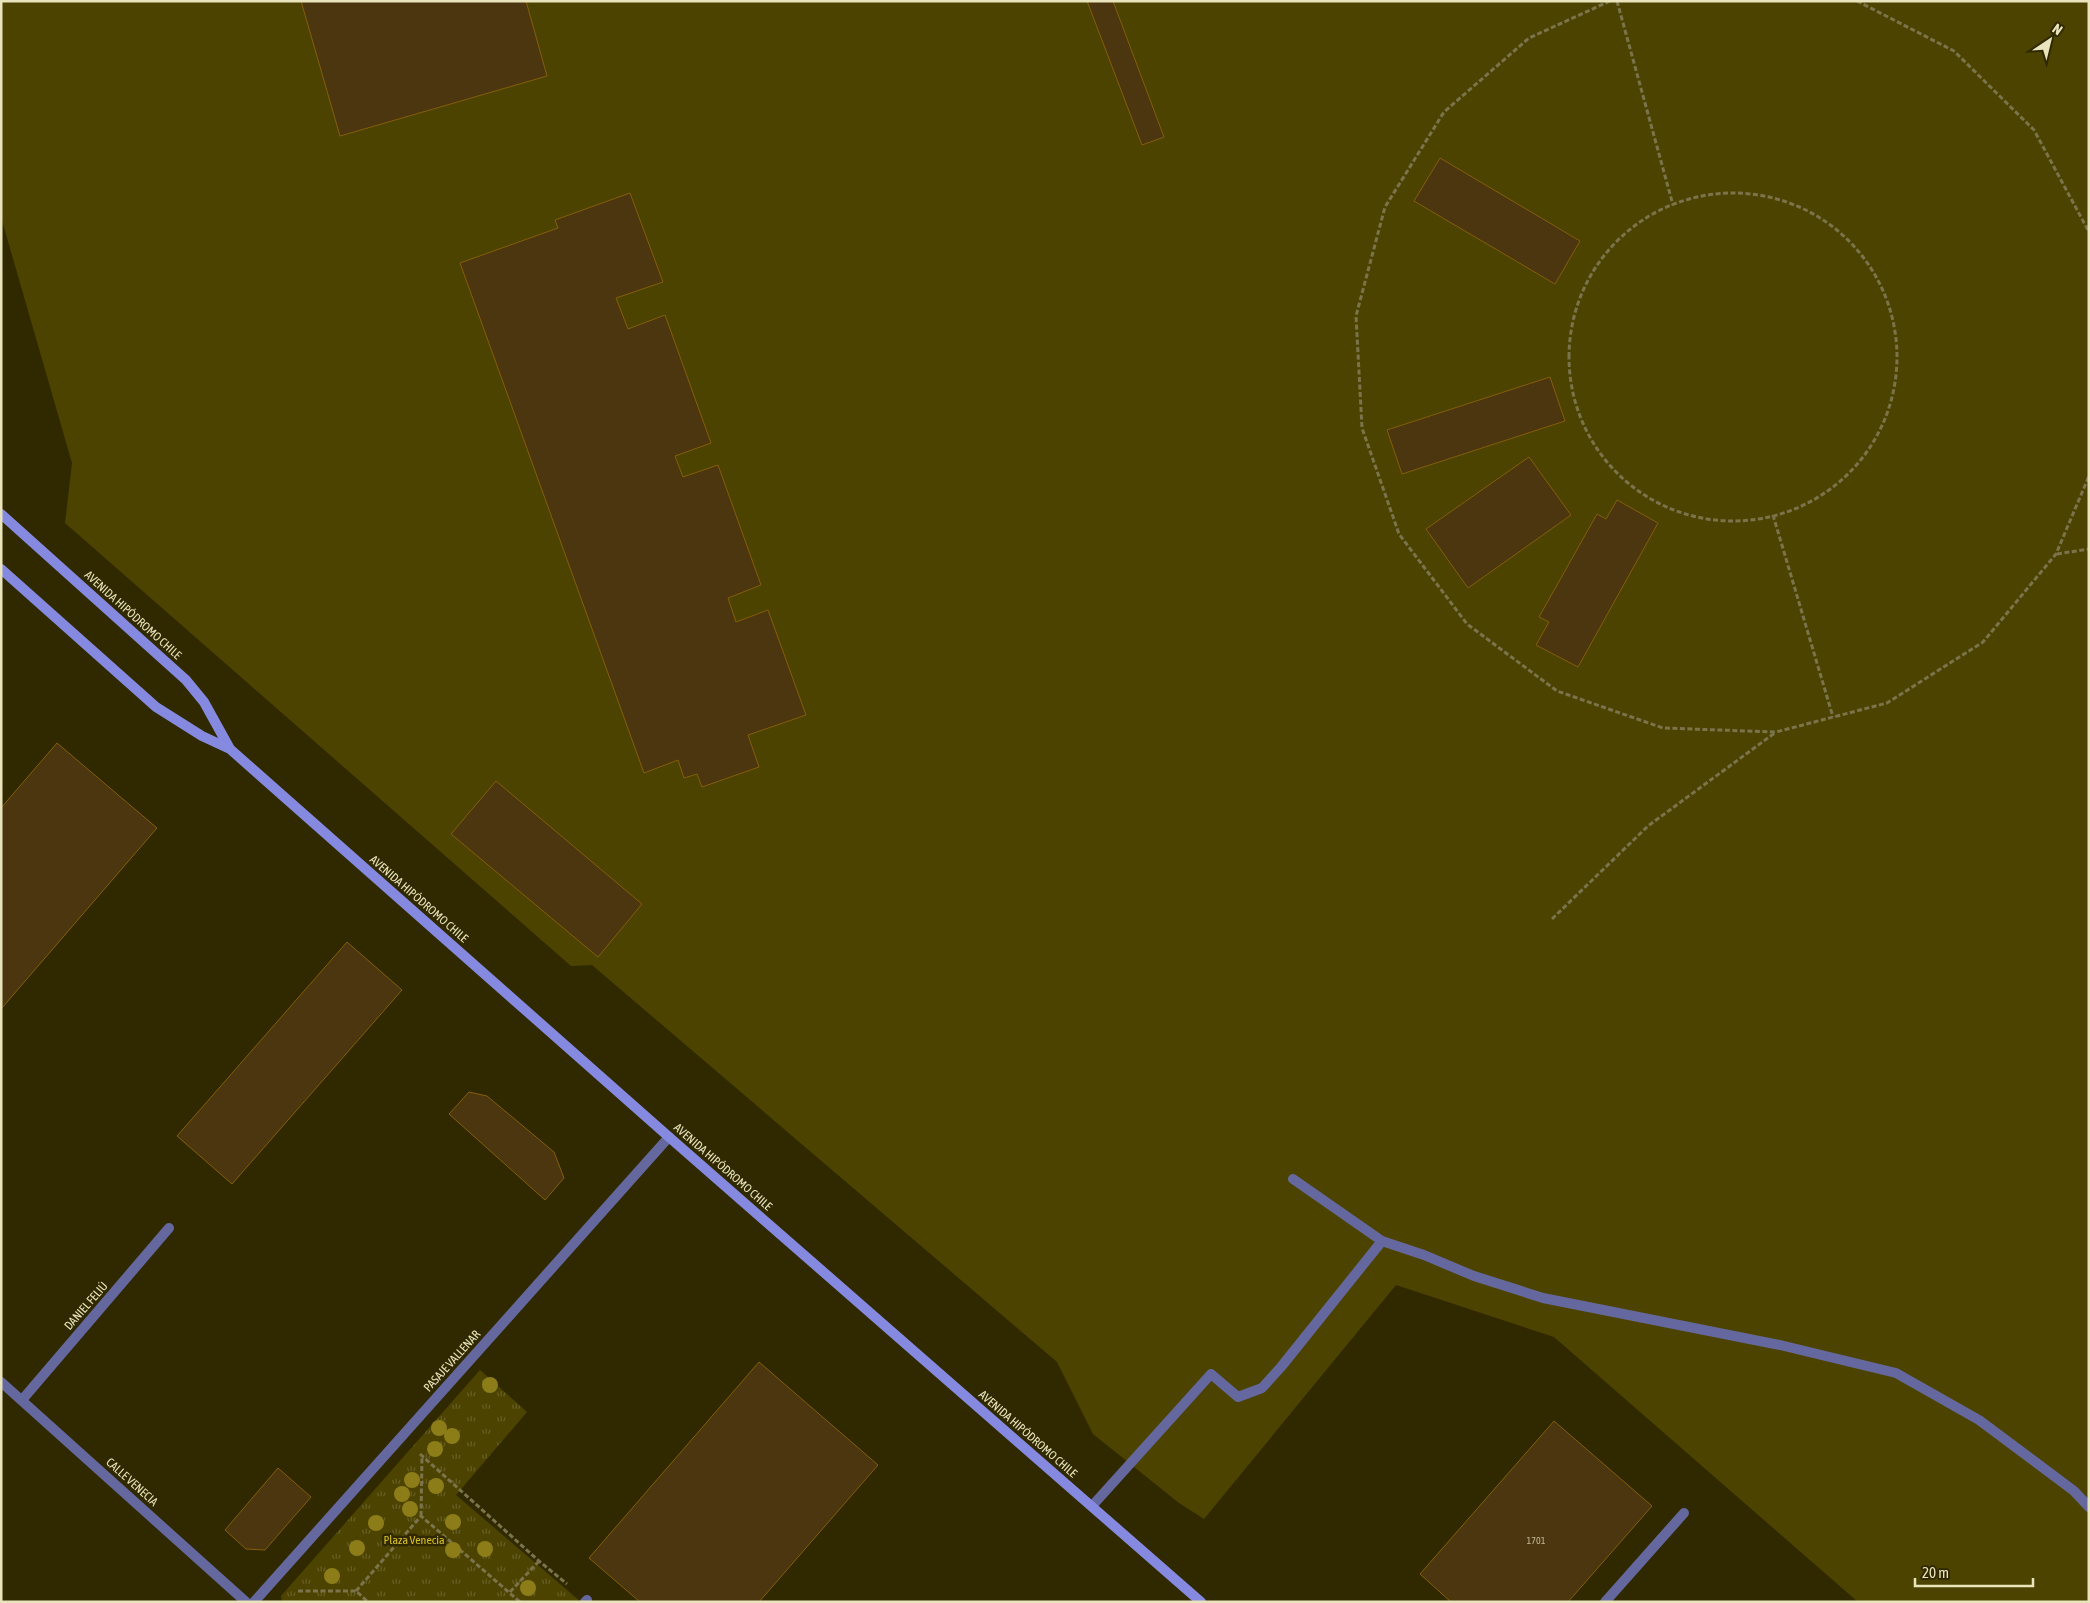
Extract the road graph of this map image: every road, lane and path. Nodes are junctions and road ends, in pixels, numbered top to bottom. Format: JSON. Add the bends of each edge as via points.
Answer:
{"nodes":[{"id":1,"x":1610,"y":1,"type":"edge"},
{"id":2,"x":1617,"y":1,"type":"edge"},
{"id":3,"x":1857,"y":1,"type":"edge"},
{"id":4,"x":1673,"y":205,"type":"junction"},
{"id":5,"x":2089,"y":232,"type":"edge"},
{"id":6,"x":2089,"y":476,"type":"edge"},
{"id":7,"x":1,"y":514,"type":"edge"},
{"id":8,"x":1773,"y":515,"type":"junction"},
{"id":9,"x":2089,"y":549,"type":"edge"},
{"id":10,"x":2056,"y":554,"type":"junction"},
{"id":11,"x":1,"y":570,"type":"edge"},
{"id":12,"x":1832,"y":717,"type":"junction"},
{"id":13,"x":1776,"y":732,"type":"junction"},
{"id":14,"x":230,"y":749,"type":"junction"},
{"id":15,"x":1552,"y":919,"type":"dead end"},
{"id":16,"x":669,"y":1137,"type":"junction"},
{"id":17,"x":1293,"y":1180,"type":"dead end"},
{"id":18,"x":169,"y":1228,"type":"dead end"},
{"id":19,"x":1382,"y":1241,"type":"junction"},
{"id":20,"x":1,"y":1382,"type":"edge"},
{"id":21,"x":22,"y":1400,"type":"junction"},
{"id":22,"x":401,"y":1437,"type":"junction"},
{"id":23,"x":422,"y":1456,"type":"junction"},
{"id":24,"x":1092,"y":1506,"type":"junction"},
{"id":25,"x":2089,"y":1507,"type":"edge"},
{"id":26,"x":1684,"y":1513,"type":"dead end"},
{"id":27,"x":421,"y":1516,"type":"junction"},
{"id":28,"x":539,"y":1561,"type":"junction"},
{"id":29,"x":264,"y":1590,"type":"junction"},
{"id":30,"x":356,"y":1591,"type":"junction"},
{"id":31,"x":510,"y":1592,"type":"junction"},
{"id":32,"x":587,"y":1601,"type":"edge"},
{"id":33,"x":246,"y":1602,"type":"edge"},
{"id":34,"x":254,"y":1602,"type":"edge"},
{"id":35,"x":368,"y":1602,"type":"edge"},
{"id":36,"x":520,"y":1602,"type":"edge"},
{"id":37,"x":1201,"y":1602,"type":"edge"},
{"id":38,"x":1605,"y":1602,"type":"edge"}],
"edges":[{"from":1,"to":13,"type":"path","via":[[1529,38],[1444,112],[1385,207],[1356,316],[1362,428],[1399,534],[1467,624],[1557,691],[1663,728]]},
{"from":2,"to":4,"type":"path"},
{"from":3,"to":5,"type":"path","via":[[1954,52],[2034,130]]},
{"from":4,"to":8,"type":"path","via":[[1644,218],[1607,250],[1581,291],[1568,339],[1570,388],[1587,434],[1616,474],[1656,503],[1703,519],[1751,521]]},
{"from":4,"to":8,"type":"path","via":[[1688,198],[1737,192],[1786,201],[1829,224],[1864,258],[1888,301],[1898,349],[1893,398],[1874,443],[1842,481],[1800,508]]},
{"from":6,"to":10,"type":"path"},
{"from":7,"to":14,"type":"street","name":"AVENIDA HIPÓDROMO CHILE","via":[[186,680],[204,702]]},
{"from":8,"to":12,"type":"path"},
{"from":9,"to":10,"type":"path"},
{"from":10,"to":12,"type":"path","via":[[1982,642],[1886,703]]},
{"from":11,"to":14,"type":"street","name":"AVENIDA HIPÓDROMO CHILE","via":[[156,706],[202,736]]},
{"from":12,"to":13,"type":"path"},
{"from":13,"to":15,"type":"path","via":[[1648,826]]},
{"from":14,"to":16,"type":"street","name":"AVENIDA HIPÓDROMO CHILE"},
{"from":16,"to":22,"type":"street","name":"PASAJE VALLENAR"},
{"from":16,"to":24,"type":"street","name":"AVENIDA HIPÓDROMO CHILE"},
{"from":17,"to":19,"type":"street"},
{"from":18,"to":21,"type":"street","name":"DANIEL FELIÚ"},
{"from":19,"to":24,"type":"street","via":[[1262,1388],[1238,1397],[1211,1374]]},
{"from":19,"to":25,"type":"street","via":[[1543,1298],[1896,1373],[1979,1420],[2074,1491]]},
{"from":20,"to":21,"type":"street","name":"CALLE VENECIA"},
{"from":21,"to":33,"type":"street","name":"CALLE VENECIA"},
{"from":22,"to":23,"type":"path"},
{"from":22,"to":29,"type":"street","name":"PASAJE VALLENAR"},
{"from":23,"to":27,"type":"path"},
{"from":23,"to":28,"type":"path"},
{"from":24,"to":37,"type":"street","name":"AVENIDA HIPÓDROMO CHILE"},
{"from":26,"to":38,"type":"street"},
{"from":27,"to":30,"type":"path"},
{"from":27,"to":31,"type":"path"},
{"from":28,"to":31,"type":"path"},
{"from":28,"to":32,"type":"path"},
{"from":29,"to":30,"type":"path"},
{"from":29,"to":34,"type":"street","name":"PASAJE VALLENAR"},
{"from":30,"to":35,"type":"path"},
{"from":31,"to":36,"type":"path"}]}
